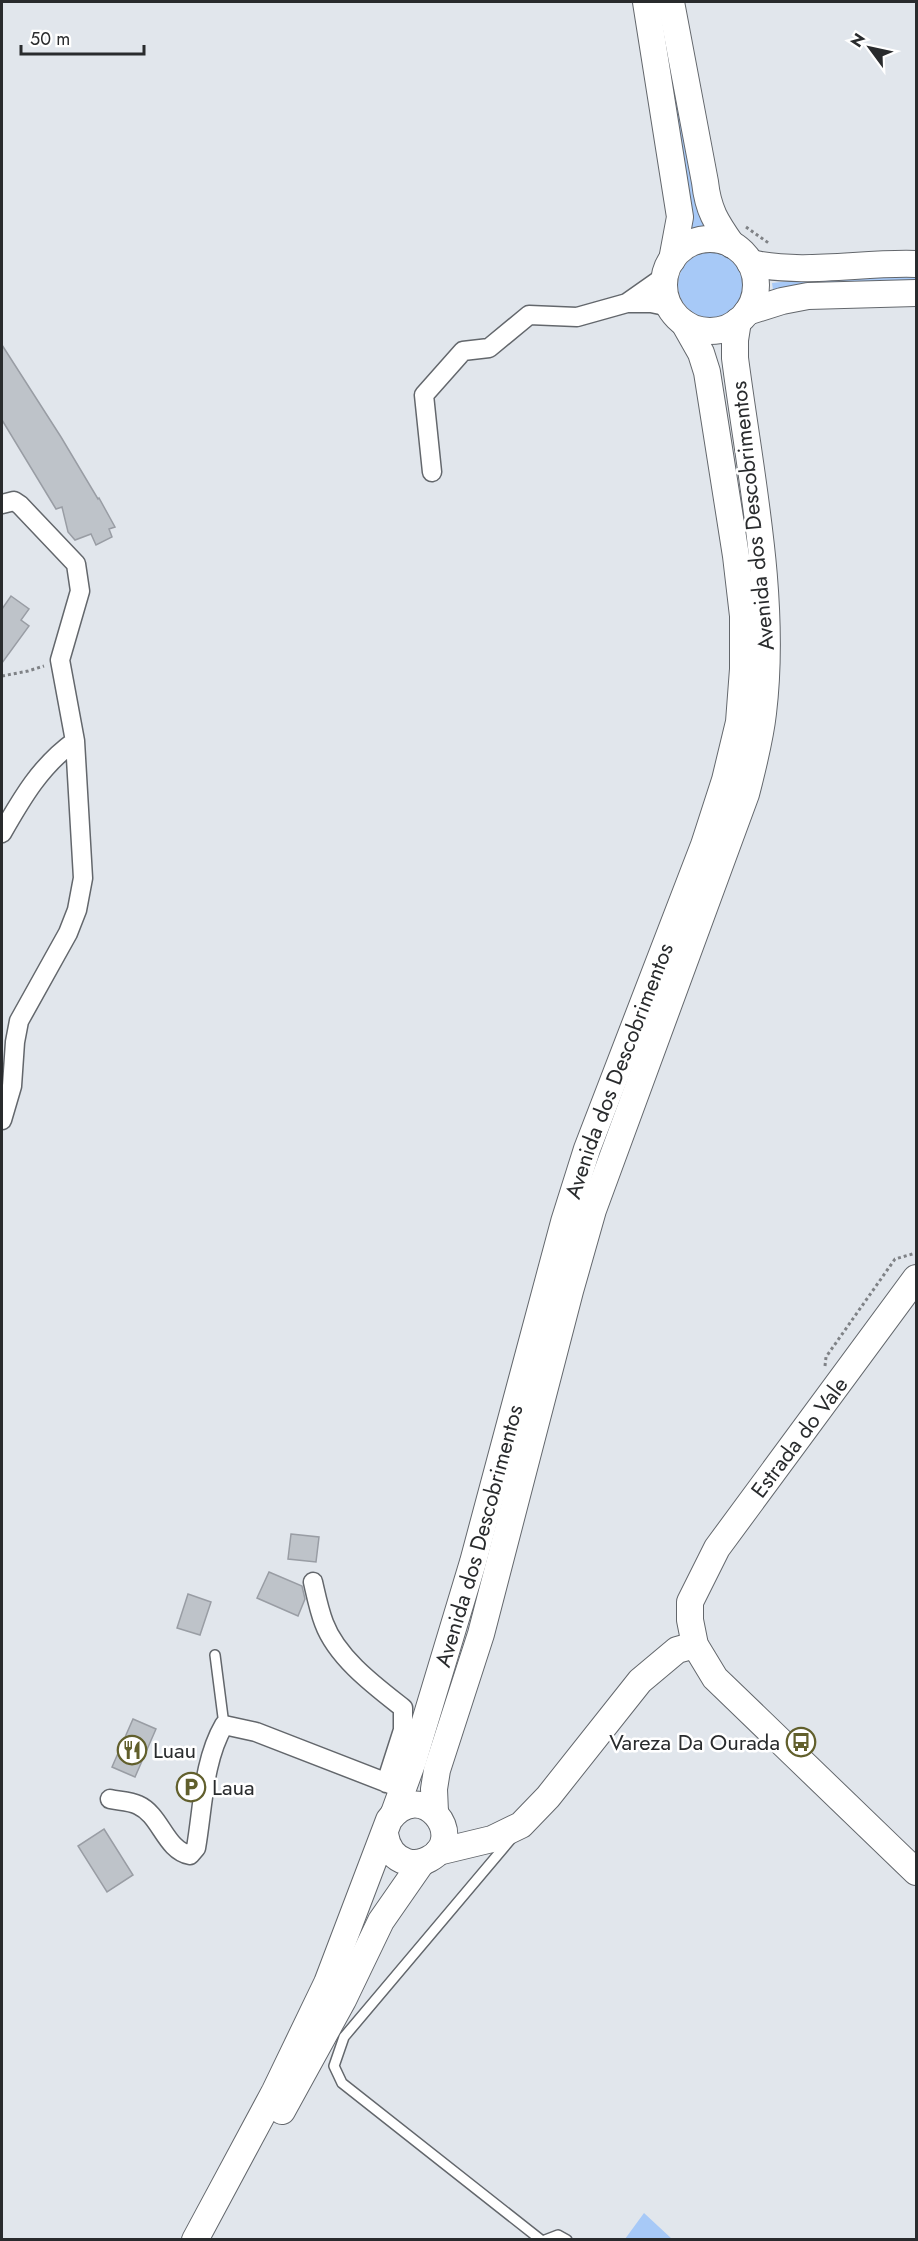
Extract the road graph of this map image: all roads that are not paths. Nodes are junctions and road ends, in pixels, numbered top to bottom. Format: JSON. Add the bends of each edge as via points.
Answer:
{"nodes":[{"id":1,"x":646,"y":2,"type":"edge"},
{"id":2,"x":671,"y":2,"type":"edge"},
{"id":3,"x":738,"y":235,"type":"junction"},
{"id":4,"x":750,"y":263,"type":"junction"},
{"id":5,"x":916,"y":264,"type":"edge"},
{"id":6,"x":668,"y":268,"type":"junction"},
{"id":7,"x":916,"y":293,"type":"edge"},
{"id":8,"x":627,"y":303,"type":"junction"},
{"id":9,"x":677,"y":315,"type":"junction"},
{"id":10,"x":742,"y":317,"type":"junction"},
{"id":11,"x":432,"y":472,"type":"dead end"},
{"id":12,"x":2,"y":504,"type":"edge"},
{"id":13,"x":75,"y":741,"type":"junction"},
{"id":14,"x":2,"y":833,"type":"edge"},
{"id":15,"x":2,"y":1120,"type":"edge"},
{"id":16,"x":916,"y":1278,"type":"edge"},
{"id":17,"x":313,"y":1582,"type":"dead end"},
{"id":18,"x":694,"y":1645,"type":"junction"},
{"id":19,"x":215,"y":1655,"type":"dead end"},
{"id":20,"x":224,"y":1725,"type":"junction"},
{"id":21,"x":394,"y":1786,"type":"junction"},
{"id":22,"x":110,"y":1799,"type":"dead end"},
{"id":23,"x":435,"y":1812,"type":"junction"},
{"id":24,"x":390,"y":1824,"type":"junction"},
{"id":25,"x":515,"y":1828,"type":"junction"},
{"id":26,"x":430,"y":1857,"type":"junction"},
{"id":27,"x":916,"y":1872,"type":"edge"},
{"id":28,"x":196,"y":2240,"type":"edge"},
{"id":29,"x":543,"y":2240,"type":"edge"},
{"id":30,"x":567,"y":2240,"type":"edge"}],
"edges":[{"from":1,"to":6,"type":"main road","via":[[680,217]]},
{"from":2,"to":3,"type":"main road","via":[[707,203],[713,217]]},
{"from":3,"to":4,"type":"main road","via":[[742,252]]},
{"from":3,"to":6,"type":"main road","via":[[692,243],[681,250]]},
{"from":4,"to":5,"type":"main road","via":[[795,269]]},
{"from":4,"to":10,"type":"main road","via":[[756,288]]},
{"from":6,"to":8,"type":"street"},
{"from":6,"to":9,"type":"main road","via":[[666,297]]},
{"from":7,"to":10,"type":"main road","via":[[808,296],[782,301]]},
{"from":8,"to":9,"type":"street","via":[[651,303]]},
{"from":8,"to":11,"type":"street","via":[[577,317],[529,315],[489,348],[464,351],[424,394]]},
{"from":9,"to":10,"type":"main road","via":[[697,329],[711,331],[725,328]]},
{"from":9,"to":21,"type":"main road","name":"Avenida dos Descobrimentos","via":[[701,353],[707,372],[736,556],[743,616],[739,722],[704,844],[587,1149],[473,1562],[413,1761]]},
{"from":10,"to":23,"type":"main road","name":"Avenida dos Descobrimentos","via":[[735,340],[735,358],[766,607],[767,667],[758,746],[747,794],[593,1209],[481,1634],[437,1770]]},
{"from":12,"to":13,"type":"street","via":[[14,501],[20,505],[76,564],[80,591],[60,660]]},
{"from":13,"to":14,"type":"street","via":[[57,753],[38,774]]},
{"from":13,"to":15,"type":"street","via":[[83,878],[77,910],[19,1021],[12,1086]]},
{"from":16,"to":18,"type":"main road","name":"Estrada do Vale","via":[[717,1548],[690,1602]]},
{"from":17,"to":21,"type":"street","via":[[324,1624],[339,1647],[364,1678],[403,1708]]},
{"from":18,"to":25,"type":"main road","via":[[677,1650],[640,1681],[548,1797]]},
{"from":18,"to":27,"type":"main road","via":[[715,1678]]},
{"from":19,"to":20,"type":"lane"},
{"from":20,"to":21,"type":"street","via":[[256,1732]]},
{"from":20,"to":22,"type":"street","via":[[210,1757],[196,1848],[190,1855],[172,1844],[140,1805]]},
{"from":21,"to":24,"type":"main road","name":"Avenida dos Descobrimentos"},
{"from":23,"to":24,"type":"main road","via":[[409,1805]]},
{"from":23,"to":26,"type":"main road","via":[[444,1837]]},
{"from":24,"to":26,"type":"main road","via":[[387,1843],[397,1857],[413,1863]]},
{"from":24,"to":28,"type":"main road","name":"Avenida dos Descobrimentos","via":[[327,1983]]},
{"from":25,"to":26,"type":"main road"},
{"from":25,"to":29,"type":"lane","via":[[344,2037],[334,2066],[342,2083]]},
{"from":26,"to":28,"type":"main road","via":[[381,1921],[292,2095]]},
{"from":29,"to":30,"type":"lane","via":[[558,2235]]}]}
